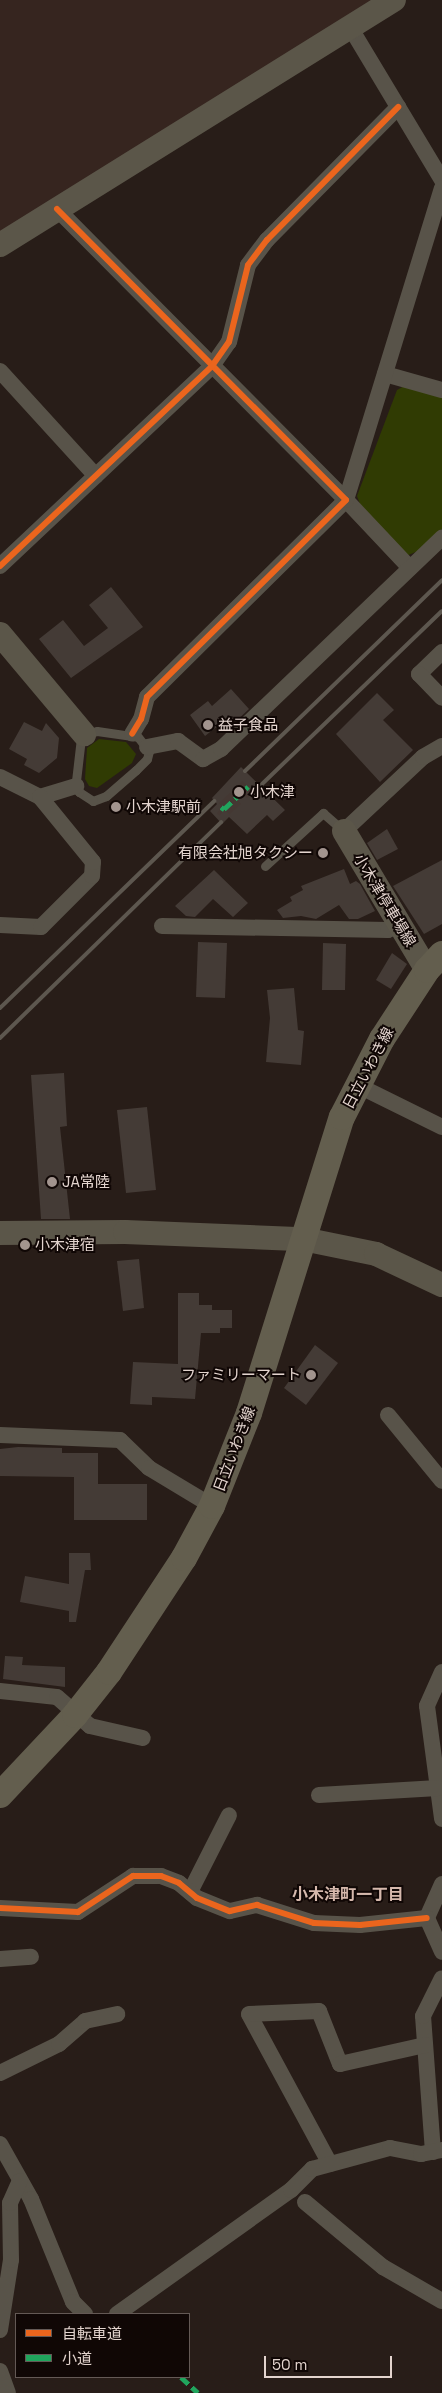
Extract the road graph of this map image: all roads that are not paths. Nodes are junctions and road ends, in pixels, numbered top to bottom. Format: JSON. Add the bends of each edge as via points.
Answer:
{"nodes":[{"id":1,"x":394,"y":0,"type":"edge"},
{"id":2,"x":350,"y":27,"type":"junction"},
{"id":3,"x":398,"y":107,"type":"junction"},
{"id":4,"x":442,"y":180,"type":"edge"},
{"id":5,"x":442,"y":188,"type":"edge"},
{"id":6,"x":57,"y":210,"type":"junction"},
{"id":7,"x":0,"y":245,"type":"edge"},
{"id":8,"x":212,"y":366,"type":"junction"},
{"id":9,"x":0,"y":371,"type":"edge"},
{"id":10,"x":384,"y":374,"type":"junction"},
{"id":11,"x":442,"y":390,"type":"edge"},
{"id":12,"x":96,"y":476,"type":"junction"},
{"id":13,"x":346,"y":500,"type":"junction"},
{"id":14,"x":442,"y":538,"type":"edge"},
{"id":15,"x":0,"y":566,"type":"edge"},
{"id":16,"x":410,"y":568,"type":"junction"},
{"id":17,"x":0,"y":634,"type":"edge"},
{"id":18,"x":442,"y":652,"type":"edge"},
{"id":19,"x":442,"y":698,"type":"edge"},
{"id":20,"x":84,"y":734,"type":"junction"},
{"id":21,"x":132,"y":734,"type":"junction"},
{"id":22,"x":442,"y":746,"type":"edge"},
{"id":23,"x":147,"y":747,"type":"junction"},
{"id":24,"x":0,"y":777,"type":"edge"},
{"id":25,"x":76,"y":786,"type":"junction"},
{"id":26,"x":40,"y":797,"type":"junction"},
{"id":27,"x":344,"y":831,"type":"junction"},
{"id":28,"x":265,"y":866,"type":"dead end"},
{"id":29,"x":399,"y":923,"type":"junction"},
{"id":30,"x":0,"y":924,"type":"edge"},
{"id":31,"x":162,"y":926,"type":"dead end"},
{"id":32,"x":434,"y":962,"type":"edge"},
{"id":33,"x":357,"y":1085,"type":"junction"},
{"id":34,"x":442,"y":1127,"type":"edge"},
{"id":35,"x":0,"y":1233,"type":"edge"},
{"id":36,"x":303,"y":1239,"type":"junction"},
{"id":37,"x":442,"y":1285,"type":"edge"},
{"id":38,"x":388,"y":1415,"type":"dead end"},
{"id":39,"x":0,"y":1435,"type":"edge"},
{"id":40,"x":442,"y":1481,"type":"edge"},
{"id":41,"x":212,"y":1506,"type":"junction"},
{"id":42,"x":442,"y":1672,"type":"edge"},
{"id":43,"x":0,"y":1691,"type":"edge"},
{"id":44,"x":75,"y":1715,"type":"junction"},
{"id":45,"x":143,"y":1738,"type":"dead end"},
{"id":46,"x":438,"y":1788,"type":"junction"},
{"id":47,"x":0,"y":1795,"type":"edge"},
{"id":48,"x":319,"y":1795,"type":"dead end"},
{"id":49,"x":229,"y":1815,"type":"dead end"},
{"id":50,"x":442,"y":1819,"type":"edge"},
{"id":51,"x":442,"y":1884,"type":"edge"},
{"id":52,"x":190,"y":1892,"type":"junction"},
{"id":53,"x":0,"y":1908,"type":"edge"},
{"id":54,"x":427,"y":1918,"type":"junction"},
{"id":55,"x":442,"y":1952,"type":"edge"},
{"id":56,"x":31,"y":1957,"type":"dead end"},
{"id":57,"x":0,"y":1959,"type":"edge"},
{"id":58,"x":442,"y":1978,"type":"edge"},
{"id":59,"x":117,"y":2014,"type":"dead end"},
{"id":60,"x":425,"y":2045,"type":"junction"},
{"id":61,"x":0,"y":2073,"type":"edge"},
{"id":62,"x":0,"y":2144,"type":"edge"},
{"id":63,"x":438,"y":2151,"type":"edge"},
{"id":64,"x":330,"y":2164,"type":"junction"},
{"id":65,"x":20,"y":2181,"type":"junction"},
{"id":66,"x":305,"y":2202,"type":"dead end"},
{"id":67,"x":5,"y":2204,"type":"edge"},
{"id":68,"x":442,"y":2301,"type":"edge"},
{"id":69,"x":84,"y":2313,"type":"edge"},
{"id":70,"x":118,"y":2313,"type":"edge"},
{"id":71,"x":0,"y":2330,"type":"edge"},
{"id":72,"x":0,"y":2371,"type":"edge"},
{"id":73,"x":8,"y":2393,"type":"edge"}],
"edges":[{"from":1,"to":2,"type":"street"},
{"from":2,"to":3,"type":"street"},
{"from":2,"to":6,"type":"street"},
{"from":3,"to":4,"type":"street"},
{"from":3,"to":8,"type":"street","via":[[267,240],[248,265],[229,342]]},
{"from":5,"to":10,"type":"street"},
{"from":6,"to":7,"type":"street"},
{"from":6,"to":8,"type":"street"},
{"from":8,"to":12,"type":"street"},
{"from":8,"to":13,"type":"street"},
{"from":9,"to":12,"type":"street"},
{"from":10,"to":11,"type":"street"},
{"from":10,"to":13,"type":"street"},
{"from":12,"to":15,"type":"street"},
{"from":13,"to":16,"type":"street"},
{"from":13,"to":21,"type":"street","via":[[148,697]]},
{"from":14,"to":16,"type":"street"},
{"from":16,"to":23,"type":"street","via":[[221,749],[203,759],[178,741]]},
{"from":17,"to":20,"type":"street"},
{"from":18,"to":19,"type":"street","via":[[419,674]]},
{"from":20,"to":21,"type":"lane","via":[[97,731]]},
{"from":20,"to":25,"type":"lane","via":[[80,743]]},
{"from":21,"to":23,"type":"lane"},
{"from":22,"to":27,"type":"street","via":[[423,757]]},
{"from":23,"to":25,"type":"lane","via":[[147,759],[99,800],[88,799]]},
{"from":24,"to":26,"type":"street"},
{"from":25,"to":26,"type":"street"},
{"from":26,"to":30,"type":"street","via":[[93,862],[92,876],[41,928]]},
{"from":27,"to":28,"type":"lane","via":[[323,813]]},
{"from":27,"to":29,"type":"street","name":"小木津停車場線"},
{"from":29,"to":31,"type":"street","via":[[388,930]]},
{"from":29,"to":32,"type":"street","name":"小木津停車場線"},
{"from":32,"to":33,"type":"main road","name":"日立いわき線","via":[[382,1039]]},
{"from":33,"to":34,"type":"street"},
{"from":33,"to":36,"type":"main road","name":"日立いわき線","via":[[329,1150]]},
{"from":35,"to":36,"type":"street","via":[[125,1232]]},
{"from":36,"to":37,"type":"street","via":[[376,1254]]},
{"from":36,"to":41,"type":"main road","name":"日立いわき線","via":[[249,1413]]},
{"from":38,"to":40,"type":"street"},
{"from":39,"to":41,"type":"street","via":[[120,1440],[149,1468]]},
{"from":41,"to":44,"type":"main road","name":"日立いわき線","via":[[144,1624]]},
{"from":42,"to":46,"type":"street","via":[[427,1706]]},
{"from":43,"to":44,"type":"street","via":[[57,1697]]},
{"from":44,"to":45,"type":"street","via":[[90,1726]]},
{"from":44,"to":47,"type":"main road","name":"日立いわき線"},
{"from":46,"to":48,"type":"street"},
{"from":46,"to":50,"type":"street"},
{"from":49,"to":52,"type":"street"},
{"from":51,"to":54,"type":"street"},
{"from":52,"to":53,"type":"street","via":[[180,1883],[161,1876],[133,1876],[78,1912]]},
{"from":52,"to":54,"type":"street","via":[[215,1907],[230,1911],[257,1905],[314,1923],[360,1925]]},
{"from":54,"to":55,"type":"street"},
{"from":56,"to":57,"type":"street"},
{"from":58,"to":60,"type":"street","via":[[423,2016]]},
{"from":59,"to":61,"type":"street","via":[[85,2021],[59,2044]]},
{"from":60,"to":63,"type":"street"},
{"from":60,"to":64,"type":"street","via":[[340,2064],[319,2011],[249,2014]]},
{"from":62,"to":65,"type":"street"},
{"from":63,"to":64,"type":"street","via":[[421,2154],[390,2148]]},
{"from":64,"to":70,"type":"street","via":[[312,2169],[291,2190]]},
{"from":65,"to":67,"type":"street"},
{"from":65,"to":69,"type":"street","via":[[73,2302]]},
{"from":66,"to":68,"type":"street","via":[[383,2267]]},
{"from":67,"to":71,"type":"street","via":[[12,2260]]},
{"from":72,"to":73,"type":"street"}]}
